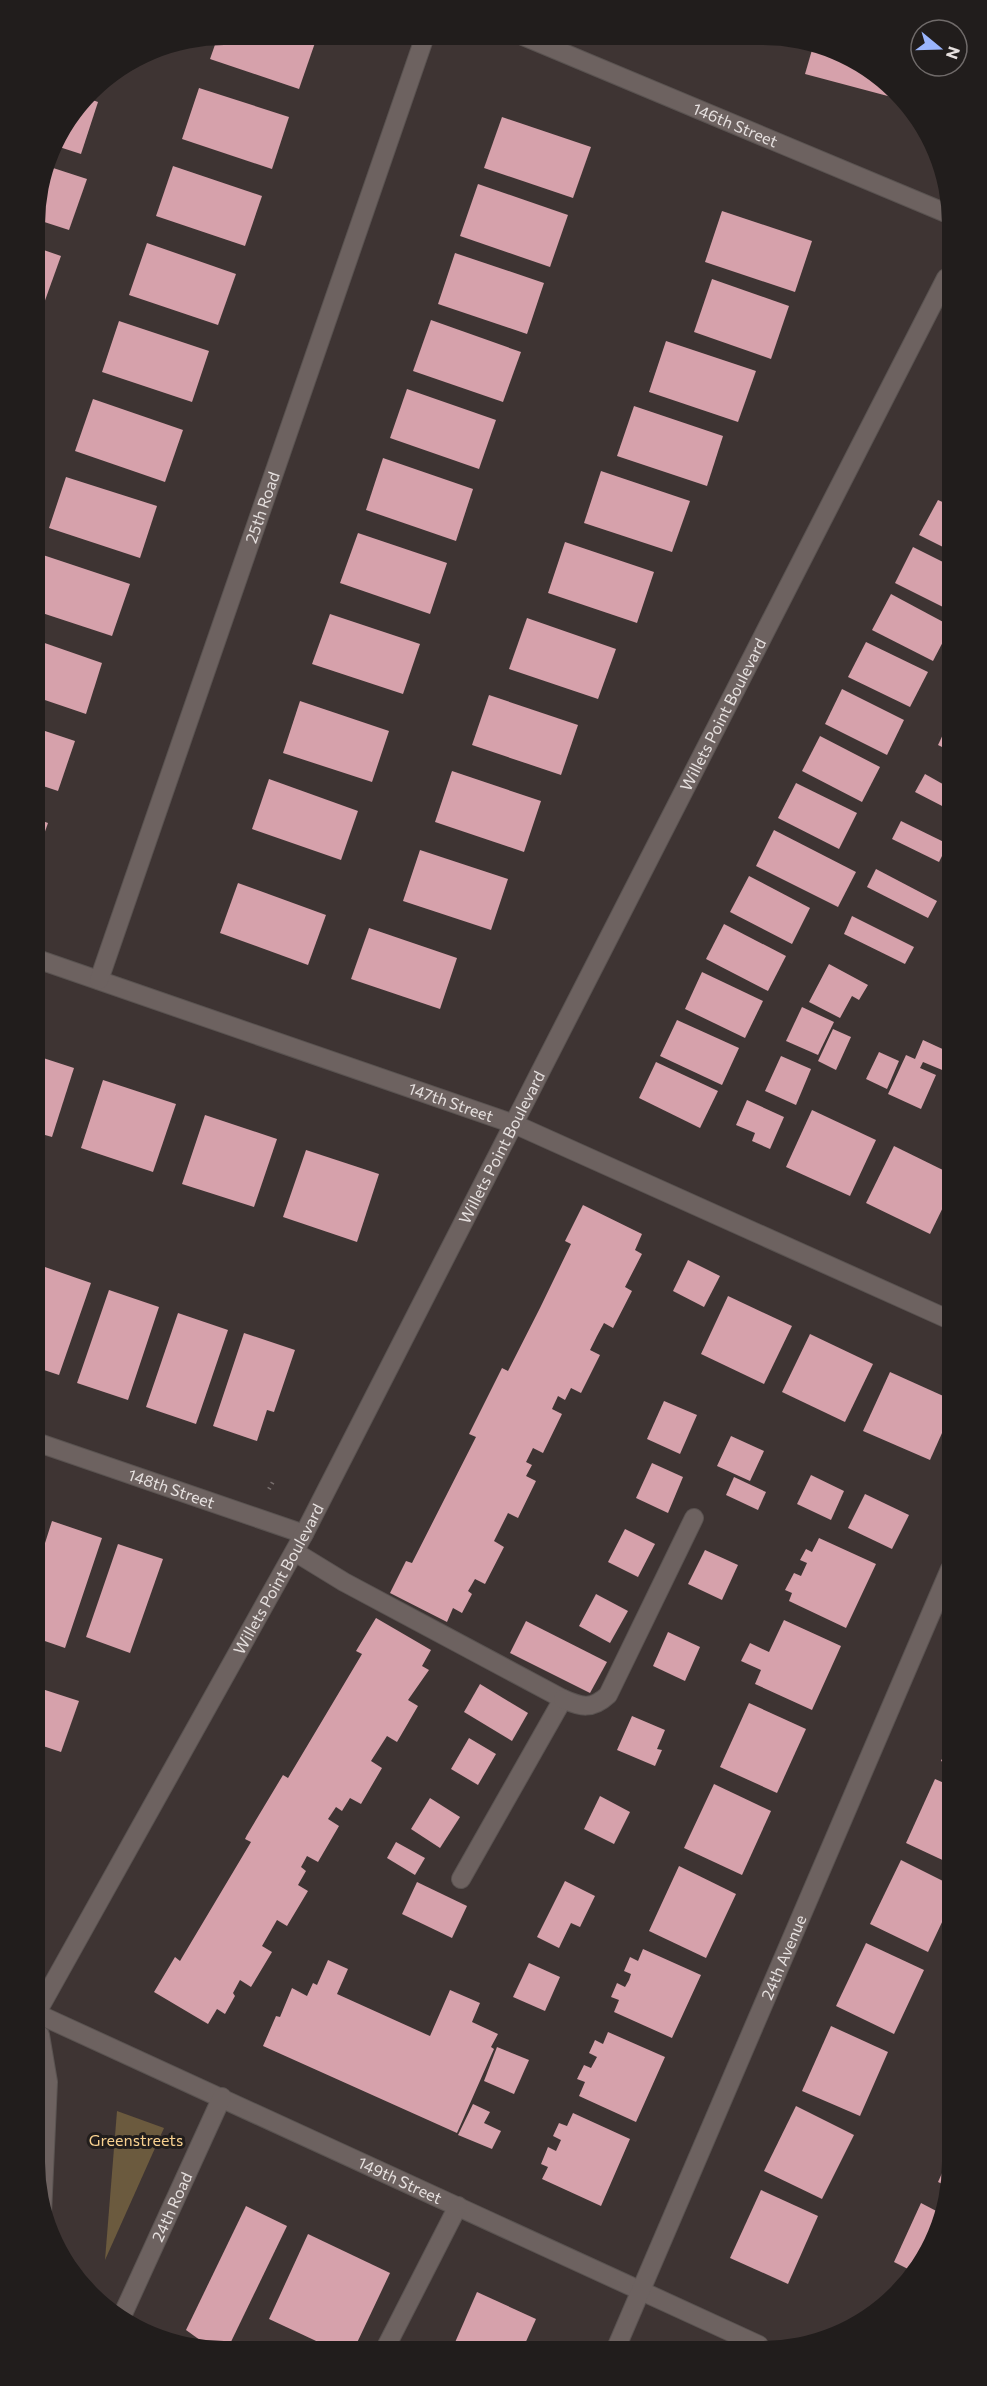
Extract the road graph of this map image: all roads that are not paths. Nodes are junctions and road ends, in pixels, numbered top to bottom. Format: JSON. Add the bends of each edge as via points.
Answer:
{"nodes":[{"id":1,"x":421,"y":45,"type":"edge"},
{"id":2,"x":545,"y":45,"type":"edge"},
{"id":3,"x":941,"y":211,"type":"edge"},
{"id":4,"x":942,"y":286,"type":"edge"},
{"id":5,"x":45,"y":962,"type":"edge"},
{"id":6,"x":99,"y":980,"type":"junction"},
{"id":7,"x":514,"y":1124,"type":"junction"},
{"id":8,"x":942,"y":1316,"type":"edge"},
{"id":9,"x":45,"y":1445,"type":"edge"},
{"id":10,"x":694,"y":1518,"type":"dead end"},
{"id":11,"x":304,"y":1534,"type":"junction"},
{"id":12,"x":295,"y":1552,"type":"junction"},
{"id":13,"x":942,"y":1588,"type":"edge"},
{"id":14,"x":563,"y":1699,"type":"junction"},
{"id":15,"x":461,"y":1879,"type":"dead end"},
{"id":16,"x":45,"y":1998,"type":"edge"},
{"id":17,"x":45,"y":2017,"type":"edge"},
{"id":18,"x":45,"y":2064,"type":"edge"},
{"id":19,"x":222,"y":2097,"type":"junction"},
{"id":20,"x":45,"y":2143,"type":"edge"},
{"id":21,"x":458,"y":2206,"type":"junction"},
{"id":22,"x":642,"y":2291,"type":"junction"},
{"id":23,"x":124,"y":2311,"type":"edge"},
{"id":24,"x":389,"y":2341,"type":"edge"},
{"id":25,"x":619,"y":2341,"type":"edge"},
{"id":26,"x":750,"y":2341,"type":"edge"}],
"edges":[{"from":1,"to":6,"type":"street","name":"25th Road"},
{"from":2,"to":3,"type":"street","name":"146th Street"},
{"from":4,"to":7,"type":"street","name":"Willets Point Boulevard"},
{"from":5,"to":6,"type":"street","name":"147th Street"},
{"from":6,"to":7,"type":"street","name":"147th Street"},
{"from":7,"to":8,"type":"street","name":"147th Street"},
{"from":7,"to":11,"type":"street","name":"Willets Point Boulevard"},
{"from":9,"to":11,"type":"street","name":"148th Street"},
{"from":10,"to":14,"type":"street","via":[[608,1695],[599,1704],[584,1708]]},
{"from":11,"to":12,"type":"street","name":"Willets Point Boulevard"},
{"from":12,"to":14,"type":"street"},
{"from":12,"to":16,"type":"street","name":"Willets Point Boulevard"},
{"from":13,"to":22,"type":"street","name":"24th Avenue"},
{"from":14,"to":15,"type":"street"},
{"from":17,"to":19,"type":"street","name":"149th Street"},
{"from":18,"to":20,"type":"street"},
{"from":19,"to":21,"type":"street","name":"149th Street"},
{"from":19,"to":23,"type":"street","name":"24th Road"},
{"from":21,"to":22,"type":"street","name":"149th Street"},
{"from":21,"to":24,"type":"street"},
{"from":22,"to":25,"type":"street","name":"24th Avenue"},
{"from":22,"to":26,"type":"street","name":"149th Street"}]}
